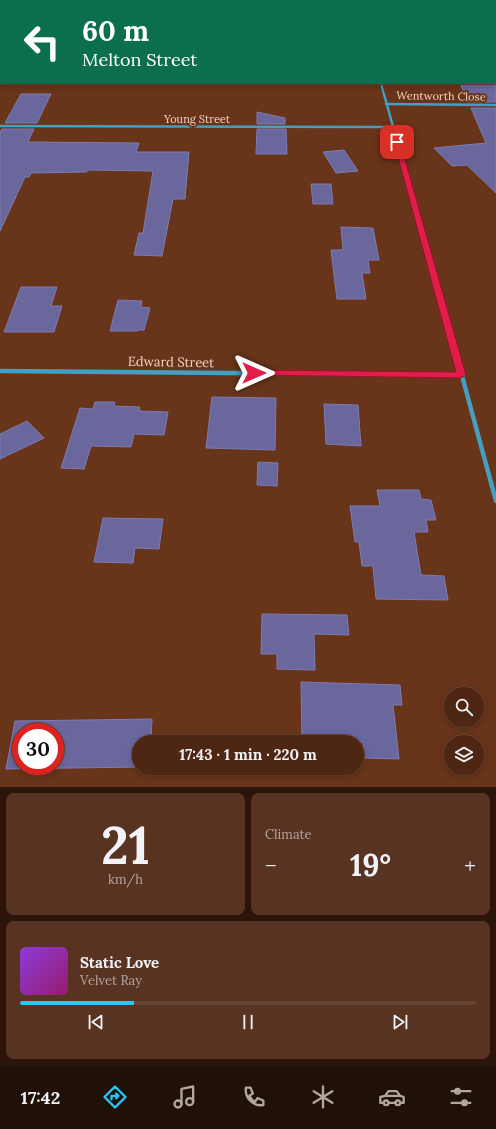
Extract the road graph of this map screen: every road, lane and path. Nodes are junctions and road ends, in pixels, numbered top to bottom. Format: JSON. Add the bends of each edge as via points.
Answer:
{"nodes":[{"id":1,"x":381,"y":84,"type":"edge"},
{"id":2,"x":386,"y":104,"type":"junction"},
{"id":3,"x":496,"y":105,"type":"edge"},
{"id":4,"x":0,"y":126,"type":"edge"},
{"id":5,"x":393,"y":127,"type":"junction"},
{"id":6,"x":0,"y":371,"type":"edge"},
{"id":7,"x":461,"y":375,"type":"junction"},
{"id":8,"x":496,"y":500,"type":"edge"}],
"edges":[{"from":1,"to":2,"type":"street"},
{"from":2,"to":3,"type":"street","name":"Wentworth Close"},
{"from":2,"to":5,"type":"street"},
{"from":4,"to":5,"type":"street","name":"Young Street"},
{"from":5,"to":7,"type":"street"},
{"from":6,"to":7,"type":"street","name":"Edward Street"},
{"from":7,"to":8,"type":"street"}]}
